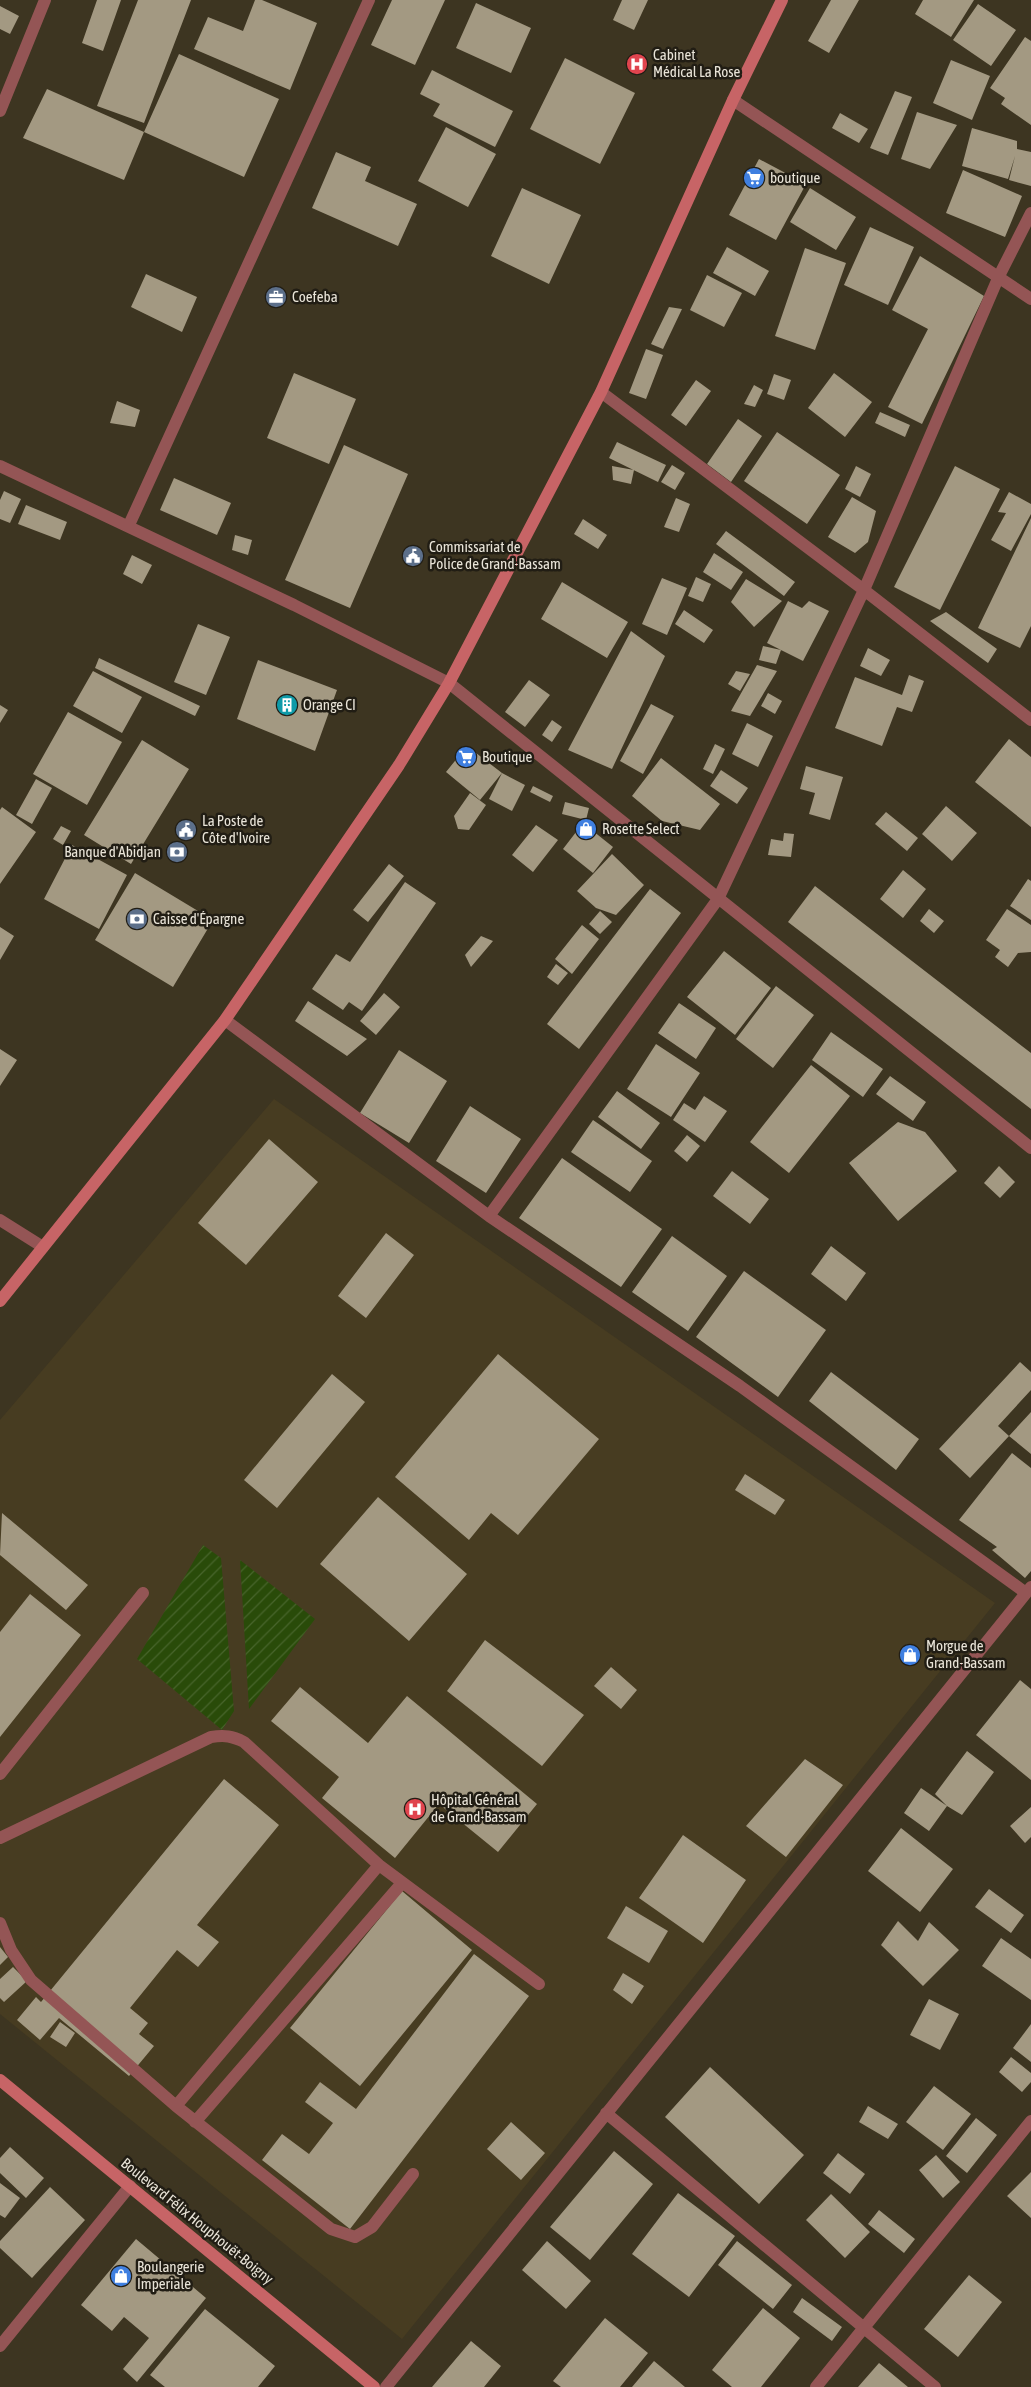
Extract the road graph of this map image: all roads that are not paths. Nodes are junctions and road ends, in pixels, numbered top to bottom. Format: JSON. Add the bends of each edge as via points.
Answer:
{"nodes":[{"id":1,"x":45,"y":0,"type":"edge"},
{"id":2,"x":369,"y":0,"type":"edge"},
{"id":3,"x":782,"y":0,"type":"edge"},
{"id":4,"x":733,"y":100,"type":"junction"},
{"id":5,"x":0,"y":111,"type":"edge"},
{"id":6,"x":1031,"y":213,"type":"edge"},
{"id":7,"x":999,"y":276,"type":"junction"},
{"id":8,"x":1031,"y":299,"type":"edge"},
{"id":9,"x":602,"y":392,"type":"junction"},
{"id":10,"x":0,"y":466,"type":"edge"},
{"id":11,"x":129,"y":525,"type":"junction"},
{"id":12,"x":864,"y":590,"type":"junction"},
{"id":13,"x":449,"y":683,"type":"junction"},
{"id":14,"x":1031,"y":720,"type":"edge"},
{"id":15,"x":718,"y":899,"type":"junction"},
{"id":16,"x":225,"y":1020,"type":"junction"},
{"id":17,"x":1031,"y":1148,"type":"edge"},
{"id":18,"x":489,"y":1216,"type":"junction"},
{"id":19,"x":0,"y":1220,"type":"edge"},
{"id":20,"x":43,"y":1247,"type":"junction"},
{"id":21,"x":0,"y":1301,"type":"edge"},
{"id":22,"x":1029,"y":1590,"type":"edge"},
{"id":23,"x":143,"y":1593,"type":"dead end"},
{"id":24,"x":0,"y":1774,"type":"edge"},
{"id":25,"x":0,"y":1838,"type":"edge"},
{"id":26,"x":380,"y":1864,"type":"junction"},
{"id":27,"x":402,"y":1882,"type":"junction"},
{"id":28,"x":0,"y":1923,"type":"edge"},
{"id":29,"x":539,"y":1984,"type":"dead end"},
{"id":30,"x":0,"y":2080,"type":"edge"},
{"id":31,"x":176,"y":2106,"type":"junction"},
{"id":32,"x":606,"y":2113,"type":"junction"},
{"id":33,"x":1031,"y":2121,"type":"edge"},
{"id":34,"x":195,"y":2122,"type":"junction"},
{"id":35,"x":413,"y":2174,"type":"dead end"},
{"id":36,"x":130,"y":2186,"type":"junction"},
{"id":37,"x":863,"y":2327,"type":"junction"},
{"id":38,"x":0,"y":2346,"type":"edge"},
{"id":39,"x":374,"y":2387,"type":"edge"},
{"id":40,"x":386,"y":2387,"type":"edge"},
{"id":41,"x":816,"y":2387,"type":"edge"},
{"id":42,"x":935,"y":2387,"type":"edge"}],
"edges":[{"from":1,"to":5,"type":"street"},
{"from":2,"to":11,"type":"street"},
{"from":3,"to":4,"type":"street"},
{"from":4,"to":7,"type":"street"},
{"from":4,"to":9,"type":"street"},
{"from":6,"to":7,"type":"street"},
{"from":7,"to":8,"type":"street"},
{"from":7,"to":12,"type":"street"},
{"from":9,"to":12,"type":"street"},
{"from":9,"to":13,"type":"street"},
{"from":10,"to":11,"type":"street"},
{"from":11,"to":13,"type":"street"},
{"from":12,"to":14,"type":"street"},
{"from":12,"to":15,"type":"street"},
{"from":13,"to":15,"type":"street"},
{"from":13,"to":16,"type":"street","via":[[399,764]]},
{"from":15,"to":17,"type":"street"},
{"from":15,"to":18,"type":"street"},
{"from":16,"to":18,"type":"street"},
{"from":16,"to":20,"type":"street"},
{"from":18,"to":22,"type":"street","via":[[740,1386]]},
{"from":19,"to":20,"type":"street"},
{"from":20,"to":21,"type":"street"},
{"from":22,"to":32,"type":"street"},
{"from":23,"to":24,"type":"street"},
{"from":25,"to":26,"type":"street","via":[[211,1737],[226,1735],[244,1742]]},
{"from":26,"to":27,"type":"street"},
{"from":26,"to":31,"type":"street"},
{"from":27,"to":29,"type":"street"},
{"from":27,"to":34,"type":"street"},
{"from":28,"to":31,"type":"street","via":[[11,1950],[31,1980]]},
{"from":30,"to":36,"type":"street","name":"Boulevard Félix Houphouët-Boigny"},
{"from":31,"to":34,"type":"street"},
{"from":32,"to":37,"type":"street"},
{"from":32,"to":40,"type":"street"},
{"from":33,"to":37,"type":"street"},
{"from":34,"to":35,"type":"street","via":[[331,2228],[355,2237],[372,2227]]},
{"from":36,"to":38,"type":"street"},
{"from":36,"to":39,"type":"street","name":"Boulevard Félix Houphouët-Boigny"},
{"from":37,"to":41,"type":"street"},
{"from":37,"to":42,"type":"street"}]}
